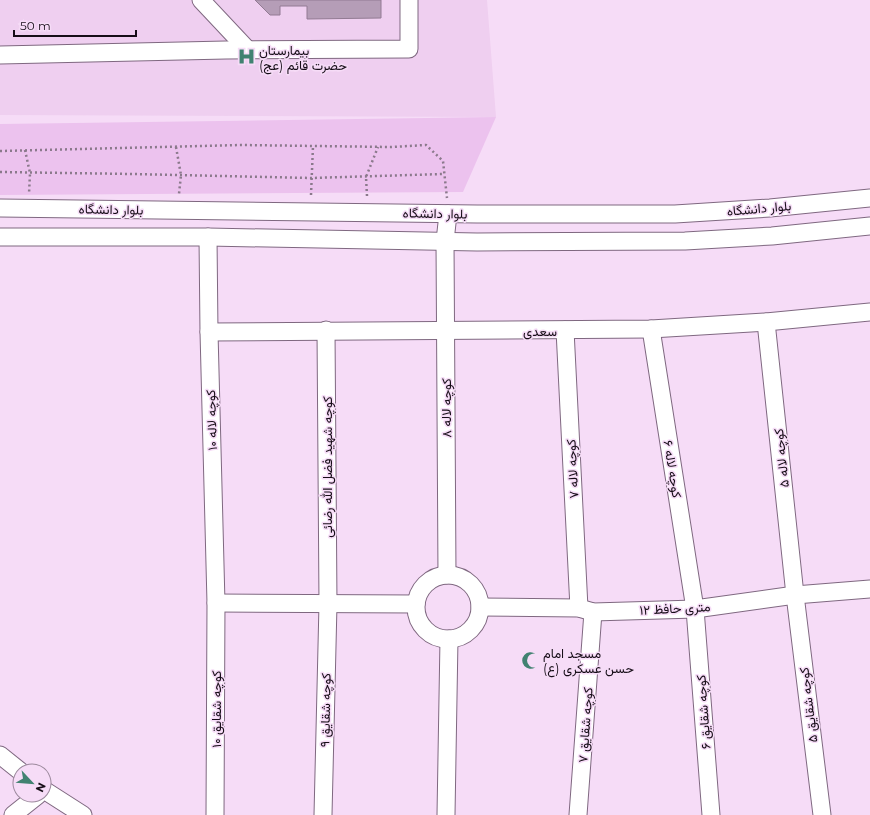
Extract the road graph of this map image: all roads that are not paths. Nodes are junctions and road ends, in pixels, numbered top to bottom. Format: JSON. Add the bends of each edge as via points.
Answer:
{"nodes":[{"id":1,"x":201,"y":0,"type":"edge"},
{"id":2,"x":409,"y":0,"type":"edge"},
{"id":3,"x":248,"y":50,"type":"junction"},
{"id":4,"x":0,"y":55,"type":"edge"},
{"id":5,"x":870,"y":198,"type":"edge"},
{"id":6,"x":0,"y":208,"type":"edge"},
{"id":7,"x":448,"y":209,"type":"junction"},
{"id":8,"x":870,"y":226,"type":"edge"},
{"id":9,"x":0,"y":237,"type":"edge"},
{"id":10,"x":208,"y":237,"type":"junction"},
{"id":11,"x":445,"y":241,"type":"junction"},
{"id":12,"x":870,"y":312,"type":"edge"},
{"id":13,"x":766,"y":322,"type":"junction"},
{"id":14,"x":651,"y":329,"type":"junction"},
{"id":15,"x":326,"y":330,"type":"junction"},
{"id":16,"x":566,"y":330,"type":"junction"},
{"id":17,"x":446,"y":331,"type":"junction"},
{"id":18,"x":209,"y":332,"type":"junction"},
{"id":19,"x":447,"y":575,"type":"junction"},
{"id":20,"x":870,"y":589,"type":"edge"},
{"id":21,"x":796,"y":595,"type":"junction"},
{"id":22,"x":216,"y":603,"type":"junction"},
{"id":23,"x":328,"y":604,"type":"junction"},
{"id":24,"x":416,"y":604,"type":"junction"},
{"id":25,"x":480,"y":607,"type":"junction"},
{"id":26,"x":695,"y":609,"type":"junction"},
{"id":27,"x":586,"y":610,"type":"junction"},
{"id":28,"x":449,"y":639,"type":"junction"},
{"id":29,"x":0,"y":755,"type":"edge"},
{"id":30,"x":12,"y":765,"type":"edge"},
{"id":31,"x":52,"y":795,"type":"edge"},
{"id":32,"x":28,"y":803,"type":"edge"},
{"id":33,"x":13,"y":815,"type":"edge"},
{"id":34,"x":83,"y":815,"type":"edge"},
{"id":35,"x":215,"y":815,"type":"edge"},
{"id":36,"x":323,"y":815,"type":"edge"},
{"id":37,"x":446,"y":815,"type":"edge"},
{"id":38,"x":578,"y":815,"type":"edge"},
{"id":39,"x":711,"y":815,"type":"edge"},
{"id":40,"x":822,"y":815,"type":"edge"}],
"edges":[{"from":1,"to":3,"type":"street"},
{"from":2,"to":3,"type":"street","via":[[409,49]]},
{"from":3,"to":4,"type":"street"},
{"from":5,"to":7,"type":"street","name":"بلوار دانشگاه","via":[[675,214]]},
{"from":6,"to":7,"type":"street","name":"بلوار دانشگاه","via":[[367,213]]},
{"from":7,"to":11,"type":"street","name":"کوچه لاله ۸"},
{"from":8,"to":11,"type":"street","via":[[772,236],[685,241]]},
{"from":9,"to":10,"type":"street"},
{"from":10,"to":11,"type":"street"},
{"from":10,"to":18,"type":"street","name":"کوچه لاله ۱۰"},
{"from":11,"to":17,"type":"street","name":"کوچه لاله ۸"},
{"from":12,"to":13,"type":"street","name":"سعدی"},
{"from":13,"to":14,"type":"street","name":"سعدی"},
{"from":13,"to":21,"type":"street","name":"کوچه لاله ۵"},
{"from":14,"to":16,"type":"street","name":"سعدی"},
{"from":14,"to":26,"type":"street","name":"کوچه لاله ۶"},
{"from":15,"to":17,"type":"street","name":"سعدی"},
{"from":15,"to":18,"type":"street","name":"سعدی"},
{"from":15,"to":23,"type":"street","name":"کوچه شهید فضل الله رضائی"},
{"from":16,"to":17,"type":"street","name":"سعدی"},
{"from":16,"to":27,"type":"street","name":"کوچه لاله ۷"},
{"from":17,"to":19,"type":"street","name":"کوچه لاله ۸"},
{"from":18,"to":22,"type":"street","name":"کوچه لاله ۱۰"},
{"from":19,"to":24,"type":"street","via":[[438,576],[426,584],[418,595]]},
{"from":19,"to":25,"type":"street","via":[[467,580],[479,597]]},
{"from":20,"to":21,"type":"street","name":"۱۲ متری حافظ"},
{"from":21,"to":26,"type":"street","name":"۱۲ متری حافظ"},
{"from":21,"to":40,"type":"street","name":"کوچه شقایق ۵"},
{"from":22,"to":23,"type":"street"},
{"from":22,"to":35,"type":"street","name":"کوچه شقایق ۱۰"},
{"from":23,"to":24,"type":"street"},
{"from":23,"to":36,"type":"street","name":"کوچه شقایق ۹"},
{"from":24,"to":28,"type":"street","via":[[417,615],[425,629],[439,638]]},
{"from":25,"to":27,"type":"street","name":"۱۲ متری حافظ"},
{"from":25,"to":28,"type":"street","via":[[479,616],[468,632]]},
{"from":26,"to":27,"type":"street","name":"۱۲ متری حافظ"},
{"from":26,"to":39,"type":"street","name":"کوچه شقایق ۶"},
{"from":27,"to":38,"type":"street","name":"کوچه شقایق ۷"},
{"from":28,"to":37,"type":"street"},
{"from":29,"to":30,"type":"street"},
{"from":31,"to":34,"type":"street"},
{"from":32,"to":33,"type":"street"}]}
